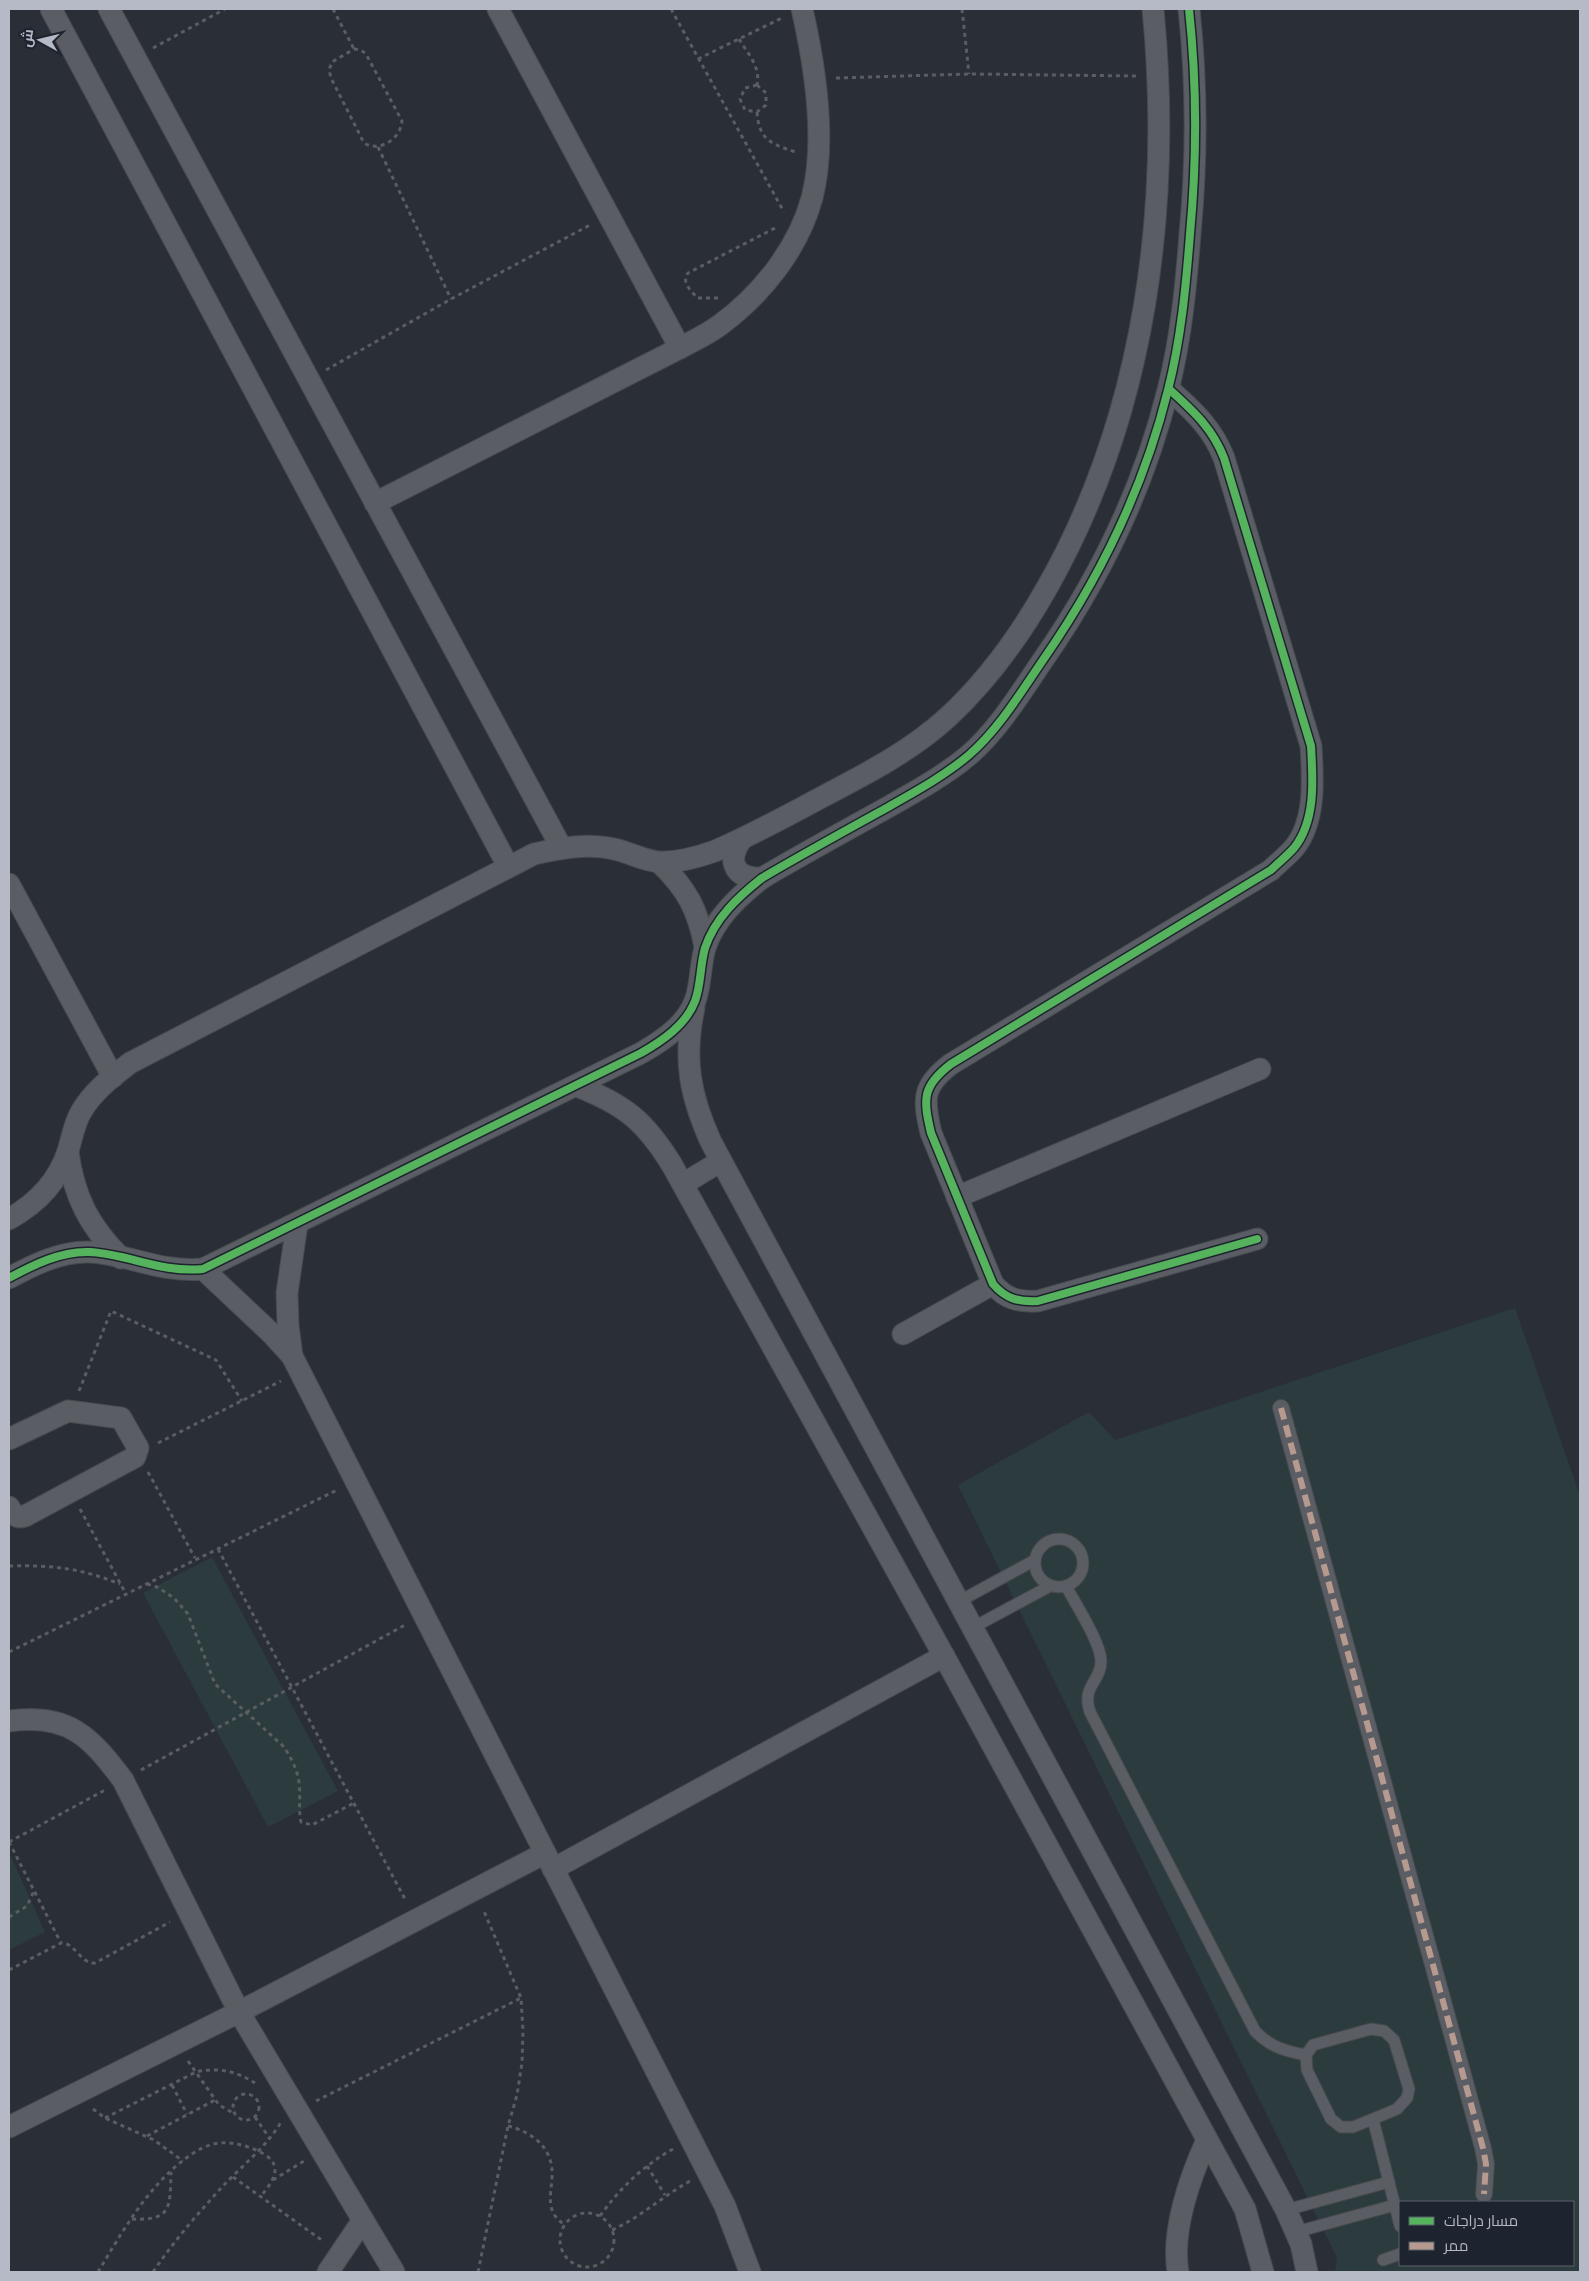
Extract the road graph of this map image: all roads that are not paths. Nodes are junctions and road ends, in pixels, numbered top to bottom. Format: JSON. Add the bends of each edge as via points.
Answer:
{"nodes":[{"id":1,"x":51,"y":9,"type":"edge"},
{"id":2,"x":109,"y":9,"type":"edge"},
{"id":3,"x":498,"y":9,"type":"edge"},
{"id":4,"x":802,"y":9,"type":"edge"},
{"id":5,"x":1153,"y":9,"type":"edge"},
{"id":6,"x":1189,"y":9,"type":"edge"},
{"id":7,"x":680,"y":348,"type":"junction"},
{"id":8,"x":1169,"y":388,"type":"junction"},
{"id":9,"x":375,"y":503,"type":"junction"},
{"id":10,"x":741,"y":840,"type":"junction"},
{"id":11,"x":561,"y":847,"type":"junction"},
{"id":12,"x":660,"y":863,"type":"junction"},
{"id":13,"x":508,"y":866,"type":"junction"},
{"id":14,"x":762,"y":878,"type":"junction"},
{"id":15,"x":9,"y":884,"type":"edge"},
{"id":16,"x":705,"y":947,"type":"junction"},
{"id":17,"x":695,"y":1001,"type":"junction"},
{"id":18,"x":1260,"y":1069,"type":"dead end"},
{"id":19,"x":112,"y":1077,"type":"junction"},
{"id":20,"x":577,"y":1086,"type":"junction"},
{"id":21,"x":68,"y":1152,"type":"junction"},
{"id":22,"x":721,"y":1161,"type":"junction"},
{"id":23,"x":683,"y":1184,"type":"junction"},
{"id":24,"x":957,"y":1198,"type":"junction"},
{"id":25,"x":9,"y":1219,"type":"edge"},
{"id":26,"x":297,"y":1224,"type":"junction"},
{"id":27,"x":1257,"y":1239,"type":"dead end"},
{"id":28,"x":121,"y":1258,"type":"junction"},
{"id":29,"x":203,"y":1269,"type":"junction"},
{"id":30,"x":9,"y":1278,"type":"edge"},
{"id":31,"x":993,"y":1284,"type":"junction"},
{"id":32,"x":903,"y":1334,"type":"dead end"},
{"id":33,"x":296,"y":1364,"type":"junction"},
{"id":34,"x":1281,"y":1408,"type":"dead end"},
{"id":35,"x":9,"y":1439,"type":"edge"},
{"id":36,"x":9,"y":1507,"type":"edge"},
{"id":37,"x":1035,"y":1560,"type":"junction"},
{"id":38,"x":1050,"y":1586,"type":"junction"},
{"id":39,"x":1066,"y":1586,"type":"junction"},
{"id":40,"x":958,"y":1602,"type":"junction"},
{"id":41,"x":972,"y":1628,"type":"junction"},
{"id":42,"x":944,"y":1656,"type":"junction"},
{"id":43,"x":9,"y":1721,"type":"edge"},
{"id":44,"x":549,"y":1861,"type":"junction"},
{"id":45,"x":240,"y":2012,"type":"junction"},
{"id":46,"x":1306,"y":2055,"type":"junction"},
{"id":47,"x":1373,"y":2119,"type":"junction"},
{"id":48,"x":9,"y":2128,"type":"edge"},
{"id":49,"x":1207,"y":2140,"type":"junction"},
{"id":50,"x":1389,"y":2182,"type":"junction"},
{"id":51,"x":1484,"y":2194,"type":"dead end"},
{"id":52,"x":1395,"y":2205,"type":"junction"},
{"id":53,"x":1286,"y":2210,"type":"junction"},
{"id":54,"x":363,"y":2220,"type":"junction"},
{"id":55,"x":1399,"y":2222,"type":"edge"},
{"id":56,"x":1296,"y":2232,"type":"junction"},
{"id":57,"x":1399,"y":2254,"type":"edge"},
{"id":58,"x":1383,"y":2260,"type":"dead end"},
{"id":59,"x":328,"y":2272,"type":"edge"},
{"id":60,"x":394,"y":2272,"type":"edge"},
{"id":61,"x":750,"y":2272,"type":"edge"},
{"id":62,"x":1178,"y":2272,"type":"edge"},
{"id":63,"x":1263,"y":2272,"type":"edge"},
{"id":64,"x":1307,"y":2272,"type":"edge"}],
"edges":[{"from":1,"to":13,"type":"street"},
{"from":2,"to":9,"type":"street"},
{"from":3,"to":7,"type":"street"},
{"from":4,"to":7,"type":"street","via":[[815,79],[818,117],[812,198],[793,229],[776,271],[749,301],[718,326]]},
{"from":5,"to":10,"type":"street","via":[[1157,177],[1143,319],[1125,399],[1108,455],[1062,561],[1007,649],[975,690],[946,719],[874,770]]},
{"from":6,"to":8,"type":"street","via":[[1195,100],[1195,176],[1182,316]]},
{"from":7,"to":9,"type":"street"},
{"from":8,"to":14,"type":"street","via":[[1129,507],[1101,567],[1068,624],[1003,718],[970,754],[932,780]]},
{"from":8,"to":24,"type":"street","via":[[1207,425],[1224,458],[1311,746],[1314,786],[1307,820],[1295,848],[1271,870],[936,1076],[927,1092],[926,1113]]},
{"from":9,"to":11,"type":"street"},
{"from":10,"to":12,"type":"street","via":[[688,860]]},
{"from":10,"to":14,"type":"street","via":[[734,850],[733,862],[739,872],[750,878]]},
{"from":11,"to":12,"type":"street","via":[[612,848]]},
{"from":11,"to":13,"type":"street","via":[[534,854]]},
{"from":12,"to":16,"type":"street","via":[[678,880],[691,900],[701,923]]},
{"from":13,"to":19,"type":"street","via":[[130,1063]]},
{"from":14,"to":16,"type":"street","via":[[741,895],[720,919]]},
{"from":15,"to":19,"type":"street"},
{"from":16,"to":17,"type":"street"},
{"from":17,"to":20,"type":"street","via":[[663,1040]]},
{"from":17,"to":22,"type":"street","via":[[689,1030],[691,1088],[699,1116]]},
{"from":18,"to":24,"type":"street"},
{"from":19,"to":21,"type":"street","via":[[81,1112]]},
{"from":20,"to":23,"type":"street","via":[[607,1098],[633,1115],[655,1138]]},
{"from":20,"to":26,"type":"street"},
{"from":21,"to":25,"type":"street","via":[[56,1177],[39,1199]]},
{"from":21,"to":28,"type":"street","via":[[71,1176],[79,1199],[104,1241]]},
{"from":22,"to":23,"type":"street"},
{"from":22,"to":40,"type":"street"},
{"from":23,"to":42,"type":"street"},
{"from":24,"to":31,"type":"street"},
{"from":26,"to":29,"type":"street"},
{"from":26,"to":33,"type":"street","via":[[287,1294],[288,1325]]},
{"from":27,"to":31,"type":"street","via":[[1038,1301],[1015,1300],[1002,1295]]},
{"from":28,"to":29,"type":"street","via":[[174,1270]]},
{"from":28,"to":30,"type":"street","via":[[89,1252],[61,1256]]},
{"from":29,"to":33,"type":"street","via":[[272,1334]]},
{"from":31,"to":32,"type":"street"},
{"from":33,"to":44,"type":"street"},
{"from":34,"to":51,"type":"street","via":[[1483,2148],[1486,2164]]},
{"from":35,"to":36,"type":"street","via":[[71,1410],[122,1418],[138,1448],[136,1457],[20,1518]]},
{"from":37,"to":38,"type":"lane","via":[[1038,1575]]},
{"from":37,"to":39,"type":"lane","via":[[1037,1552],[1049,1541],[1064,1539],[1072,1542],[1084,1562],[1079,1577]]},
{"from":37,"to":40,"type":"lane"},
{"from":38,"to":39,"type":"lane"},
{"from":38,"to":41,"type":"lane"},
{"from":39,"to":46,"type":"lane","via":[[1100,1652],[1101,1664],[1087,1692],[1087,1702],[1095,1721],[1255,2031],[1269,2044]]},
{"from":40,"to":41,"type":"street"},
{"from":41,"to":53,"type":"street"},
{"from":42,"to":44,"type":"street"},
{"from":42,"to":49,"type":"street"},
{"from":43,"to":45,"type":"street","via":[[40,1720],[67,1725],[86,1736],[103,1754],[122,1780]]},
{"from":44,"to":45,"type":"street","via":[[476,1890]]},
{"from":44,"to":61,"type":"street","via":[[725,2206]]},
{"from":45,"to":48,"type":"street"},
{"from":45,"to":54,"type":"street"},
{"from":46,"to":47,"type":"lane","via":[[1307,2070],[1336,2124],[1346,2128]]},
{"from":46,"to":47,"type":"lane","via":[[1313,2046],[1371,2028],[1389,2035],[1394,2040],[1409,2090],[1407,2098],[1397,2109]]},
{"from":47,"to":50,"type":"lane"},
{"from":49,"to":62,"type":"street","via":[[1192,2172],[1184,2201],[1178,2233]]},
{"from":49,"to":63,"type":"street","via":[[1245,2209]]},
{"from":50,"to":52,"type":"lane"},
{"from":50,"to":53,"type":"lane"},
{"from":52,"to":55,"type":"lane"},
{"from":52,"to":56,"type":"lane"},
{"from":53,"to":56,"type":"street"},
{"from":54,"to":59,"type":"street"},
{"from":54,"to":60,"type":"street"},
{"from":56,"to":64,"type":"street"},
{"from":57,"to":58,"type":"lane"}]}
